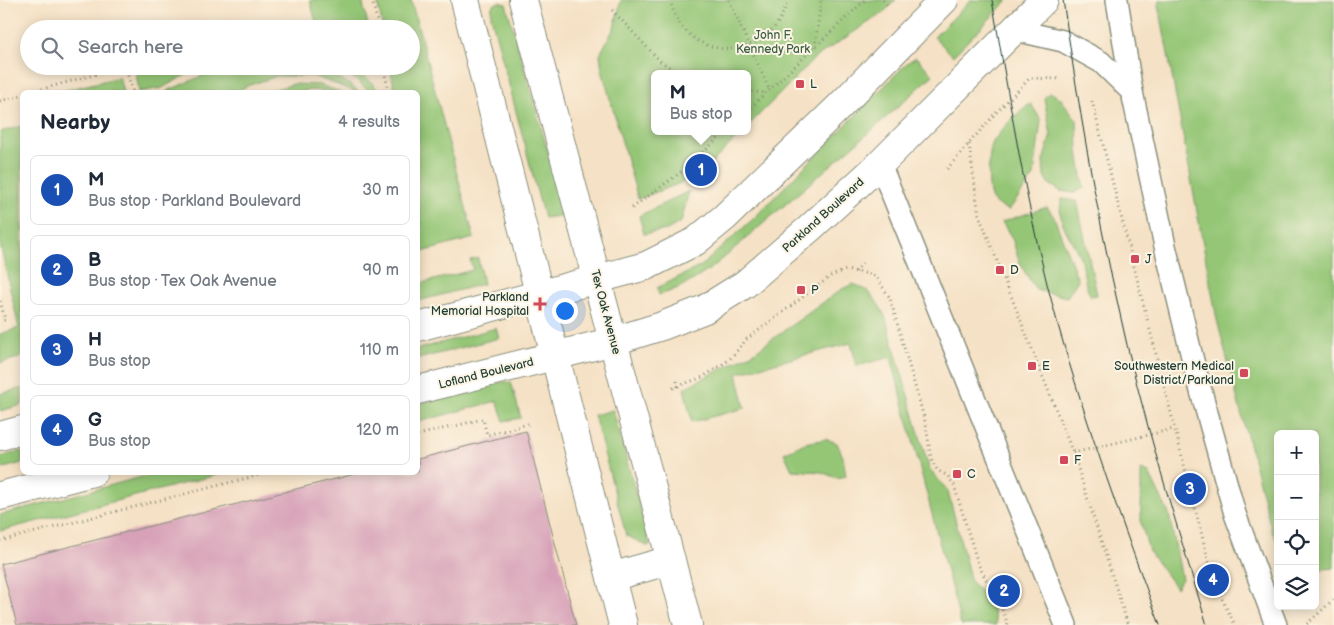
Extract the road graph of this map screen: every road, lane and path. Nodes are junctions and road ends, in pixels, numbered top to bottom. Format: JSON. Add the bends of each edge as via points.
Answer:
{"nodes":[{"id":1,"x":372,"y":0,"type":"edge"},
{"id":2,"x":465,"y":0,"type":"edge"},
{"id":3,"x":523,"y":0,"type":"edge"},
{"id":4,"x":670,"y":0,"type":"edge"},
{"id":5,"x":729,"y":0,"type":"edge"},
{"id":6,"x":787,"y":0,"type":"edge"},
{"id":7,"x":821,"y":0,"type":"edge"},
{"id":8,"x":865,"y":0,"type":"edge"},
{"id":9,"x":944,"y":0,"type":"edge"},
{"id":10,"x":1044,"y":0,"type":"edge"},
{"id":11,"x":1118,"y":0,"type":"edge"},
{"id":12,"x":612,"y":10,"type":"dead end"},
{"id":13,"x":377,"y":20,"type":"edge"},
{"id":14,"x":1015,"y":30,"type":"junction"},
{"id":15,"x":749,"y":46,"type":"junction"},
{"id":16,"x":814,"y":48,"type":"junction"},
{"id":17,"x":673,"y":70,"type":"edge"},
{"id":18,"x":93,"y":75,"type":"edge"},
{"id":19,"x":128,"y":75,"type":"edge"},
{"id":20,"x":385,"y":75,"type":"edge"},
{"id":21,"x":1068,"y":83,"type":"dead end"},
{"id":22,"x":769,"y":89,"type":"junction"},
{"id":23,"x":39,"y":90,"type":"edge"},
{"id":24,"x":132,"y":90,"type":"edge"},
{"id":25,"x":389,"y":90,"type":"edge"},
{"id":26,"x":751,"y":91,"type":"edge"},
{"id":27,"x":1132,"y":92,"type":"junction"},
{"id":28,"x":766,"y":93,"type":"junction"},
{"id":29,"x":20,"y":96,"type":"edge"},
{"id":30,"x":1091,"y":96,"type":"dead end"},
{"id":31,"x":0,"y":101,"type":"edge"},
{"id":32,"x":751,"y":107,"type":"edge"},
{"id":33,"x":722,"y":135,"type":"edge"},
{"id":34,"x":968,"y":143,"type":"junction"},
{"id":35,"x":880,"y":164,"type":"junction"},
{"id":36,"x":947,"y":169,"type":"dead end"},
{"id":37,"x":632,"y":208,"type":"dead end"},
{"id":38,"x":863,"y":261,"type":"dead end"},
{"id":39,"x":856,"y":272,"type":"junction"},
{"id":40,"x":597,"y":279,"type":"junction"},
{"id":41,"x":540,"y":295,"type":"junction"},
{"id":42,"x":0,"y":301,"type":"edge"},
{"id":43,"x":0,"y":321,"type":"edge"},
{"id":44,"x":420,"y":326,"type":"edge"},
{"id":45,"x":614,"y":341,"type":"junction"},
{"id":46,"x":555,"y":356,"type":"junction"},
{"id":47,"x":677,"y":381,"type":"dead end"},
{"id":48,"x":678,"y":386,"type":"junction"},
{"id":49,"x":674,"y":388,"type":"dead end"},
{"id":50,"x":420,"y":390,"type":"edge"},
{"id":51,"x":532,"y":423,"type":"dead end"},
{"id":52,"x":1173,"y":429,"type":"junction"},
{"id":53,"x":20,"y":431,"type":"edge"},
{"id":54,"x":420,"y":435,"type":"edge"},
{"id":55,"x":0,"y":436,"type":"edge"},
{"id":56,"x":1073,"y":453,"type":"junction"},
{"id":57,"x":81,"y":475,"type":"edge"},
{"id":58,"x":259,"y":475,"type":"edge"},
{"id":59,"x":0,"y":496,"type":"edge"},
{"id":60,"x":0,"y":541,"type":"edge"},
{"id":61,"x":671,"y":560,"type":"junction"},
{"id":62,"x":611,"y":577,"type":"junction"},
{"id":63,"x":1334,"y":599,"type":"edge"},
{"id":64,"x":624,"y":625,"type":"edge"},
{"id":65,"x":688,"y":625,"type":"edge"},
{"id":66,"x":1008,"y":625,"type":"edge"},
{"id":67,"x":1066,"y":625,"type":"edge"},
{"id":68,"x":1128,"y":625,"type":"edge"},
{"id":69,"x":1235,"y":625,"type":"edge"},
{"id":70,"x":1276,"y":625,"type":"edge"},
{"id":71,"x":1306,"y":625,"type":"edge"}],
"edges":[{"from":1,"to":13,"type":"path"},
{"from":2,"to":41,"type":"street"},
{"from":3,"to":40,"type":"street","name":"Tex Oak Avenue"},
{"from":4,"to":15,"type":"path","via":[[682,25],[696,40],[709,47]]},
{"from":5,"to":15,"type":"path"},
{"from":6,"to":15,"type":"path","via":[[785,10],[773,28]]},
{"from":7,"to":16,"type":"path"},
{"from":8,"to":16,"type":"path"},
{"from":9,"to":40,"type":"street","via":[[725,217],[696,240],[646,266]]},
{"from":10,"to":14,"type":"street","name":"Parkland Boulevard"},
{"from":11,"to":27,"type":"lane"},
{"from":12,"to":17,"type":"path","via":[[660,62]]},
{"from":14,"to":27,"type":"lane","via":[[1063,41],[1101,62]]},
{"from":14,"to":35,"type":"street","name":"Parkland Boulevard"},
{"from":15,"to":22,"type":"path"},
{"from":16,"to":22,"type":"path"},
{"from":18,"to":23,"type":"path"},
{"from":19,"to":24,"type":"path"},
{"from":20,"to":25,"type":"path"},
{"from":21,"to":34,"type":"path","via":[[1061,79],[1030,78]]},
{"from":22,"to":28,"type":"path"},
{"from":26,"to":28,"type":"path"},
{"from":27,"to":70,"type":"lane","via":[[1196,373],[1235,514]]},
{"from":28,"to":32,"type":"path"},
{"from":29,"to":31,"type":"path"},
{"from":30,"to":52,"type":"path"},
{"from":33,"to":37,"type":"path","via":[[688,167]]},
{"from":34,"to":36,"type":"path"},
{"from":34,"to":56,"type":"path","via":[[979,215]]},
{"from":35,"to":45,"type":"street","name":"Parkland Boulevard","via":[[745,284],[705,310]]},
{"from":35,"to":67,"type":"lane"},
{"from":38,"to":39,"type":"path"},
{"from":39,"to":48,"type":"path","via":[[846,270],[831,276],[747,339],[729,360],[703,377]]},
{"from":39,"to":66,"type":"path","via":[[876,277],[890,298],[926,425],[931,458],[937,470],[954,484],[978,564],[996,594]]},
{"from":40,"to":41,"type":"street"},
{"from":40,"to":45,"type":"street","name":"Tex Oak Avenue"},
{"from":41,"to":44,"type":"street"},
{"from":41,"to":46,"type":"street"},
{"from":42,"to":43,"type":"path","via":[[5,320]]},
{"from":45,"to":46,"type":"street","name":"Parkland Boulevard"},
{"from":45,"to":61,"type":"street","name":"Tex Oak Avenue"},
{"from":46,"to":50,"type":"street","name":"Lofland Boulevard"},
{"from":46,"to":62,"type":"street"},
{"from":47,"to":48,"type":"path"},
{"from":48,"to":49,"type":"path"},
{"from":51,"to":54,"type":"path","via":[[487,435],[483,419]]},
{"from":52,"to":56,"type":"path"},
{"from":52,"to":69,"type":"path","via":[[1214,583]]},
{"from":53,"to":55,"type":"street"},
{"from":56,"to":68,"type":"path"},
{"from":57,"to":59,"type":"street"},
{"from":58,"to":60,"type":"path"},
{"from":61,"to":62,"type":"street"},
{"from":61,"to":65,"type":"street","name":"Tex Oak Avenue"},
{"from":62,"to":64,"type":"street"},
{"from":63,"to":71,"type":"path"}]}
